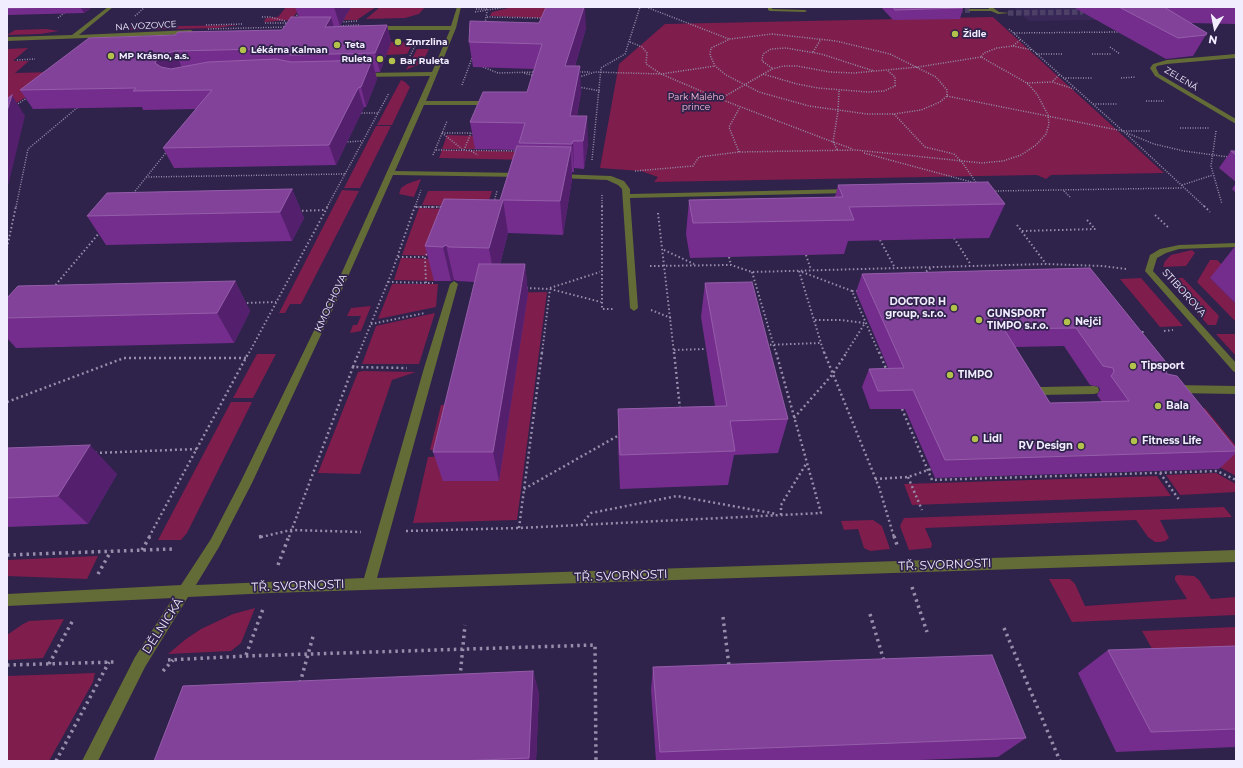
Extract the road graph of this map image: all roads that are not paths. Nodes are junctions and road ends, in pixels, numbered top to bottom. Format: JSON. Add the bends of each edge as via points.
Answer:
{"nodes":[{"id":1,"x":111,"y":7,"type":"edge"},
{"id":2,"x":459,"y":7,"type":"edge"},
{"id":3,"x":770,"y":7,"type":"edge"},
{"id":4,"x":991,"y":8,"type":"edge"},
{"id":5,"x":970,"y":10,"type":"dead end"},
{"id":6,"x":805,"y":11,"type":"dead end"},
{"id":7,"x":1008,"y":13,"type":"tunnel mouth"},
{"id":8,"x":368,"y":28,"type":"edge"},
{"id":9,"x":453,"y":28,"type":"junction"},
{"id":10,"x":199,"y":32,"type":"edge"},
{"id":11,"x":103,"y":36,"type":"junction"},
{"id":12,"x":73,"y":37,"type":"junction"},
{"id":13,"x":7,"y":39,"type":"edge"},
{"id":14,"x":95,"y":43,"type":"edge"},
{"id":15,"x":1236,"y":56,"type":"edge"},
{"id":16,"x":434,"y":74,"type":"junction"},
{"id":17,"x":352,"y":76,"type":"edge"},
{"id":18,"x":422,"y":103,"type":"junction"},
{"id":19,"x":494,"y":103,"type":"edge"},
{"id":20,"x":1236,"y":122,"type":"edge"},
{"id":21,"x":391,"y":173,"type":"junction"},
{"id":22,"x":529,"y":175,"type":"edge"},
{"id":23,"x":551,"y":176,"type":"edge"},
{"id":24,"x":856,"y":191,"type":"edge"},
{"id":25,"x":627,"y":196,"type":"junction"},
{"id":26,"x":1236,"y":245,"type":"edge"},
{"id":27,"x":454,"y":284,"type":"edge"},
{"id":28,"x":634,"y":308,"type":"dead end"},
{"id":29,"x":1236,"y":369,"type":"edge"},
{"id":30,"x":1163,"y":389,"type":"edge"},
{"id":31,"x":1094,"y":390,"type":"dead end"},
{"id":32,"x":1236,"y":390,"type":"edge"},
{"id":33,"x":1041,"y":391,"type":"edge"},
{"id":34,"x":1236,"y":556,"type":"edge"},
{"id":35,"x":369,"y":584,"type":"junction"},
{"id":36,"x":185,"y":591,"type":"junction"},
{"id":37,"x":7,"y":600,"type":"edge"},
{"id":38,"x":90,"y":761,"type":"edge"}],
"edges":[{"from":1,"to":12,"type":"street"},
{"from":2,"to":9,"type":"street","name":"KMOCHOVA"},
{"from":3,"to":6,"type":"street","via":[[770,10]]},
{"from":4,"to":5,"type":"street"},
{"from":4,"to":7,"type":"street","via":[[998,13]]},
{"from":8,"to":9,"type":"street"},
{"from":9,"to":16,"type":"street","name":"KMOCHOVA"},
{"from":10,"to":11,"type":"street","name":"NA VOZOVCE"},
{"from":11,"to":12,"type":"street","name":"NA VOZOVCE"},
{"from":11,"to":14,"type":"street"},
{"from":12,"to":13,"type":"street","name":"NA VOZOVCE"},
{"from":15,"to":20,"type":"street","name":"ZELENÁ","via":[[1161,63],[1153,68],[1161,77]]},
{"from":16,"to":17,"type":"street"},
{"from":16,"to":18,"type":"street","name":"KMOCHOVA"},
{"from":18,"to":19,"type":"street"},
{"from":18,"to":21,"type":"street","name":"KMOCHOVA"},
{"from":21,"to":22,"type":"street"},
{"from":21,"to":36,"type":"street","name":"KMOCHOVA","via":[[246,483],[215,543]]},
{"from":23,"to":25,"type":"street","via":[[615,179],[624,186]]},
{"from":24,"to":25,"type":"street"},
{"from":25,"to":28,"type":"street"},
{"from":26,"to":29,"type":"street","name":"STIBOROVA","via":[[1179,247],[1163,251],[1153,257],[1149,271]]},
{"from":27,"to":35,"type":"street"},
{"from":30,"to":32,"type":"street"},
{"from":31,"to":33,"type":"street"},
{"from":34,"to":35,"type":"street","name":"TŘ. SVORNOSTI"},
{"from":35,"to":36,"type":"street","name":"TŘ. SVORNOSTI"},
{"from":36,"to":37,"type":"street","name":"TŘ. SVORNOSTI"},
{"from":36,"to":38,"type":"street","name":"DĚLNICKÁ","via":[[140,662]]}]}
